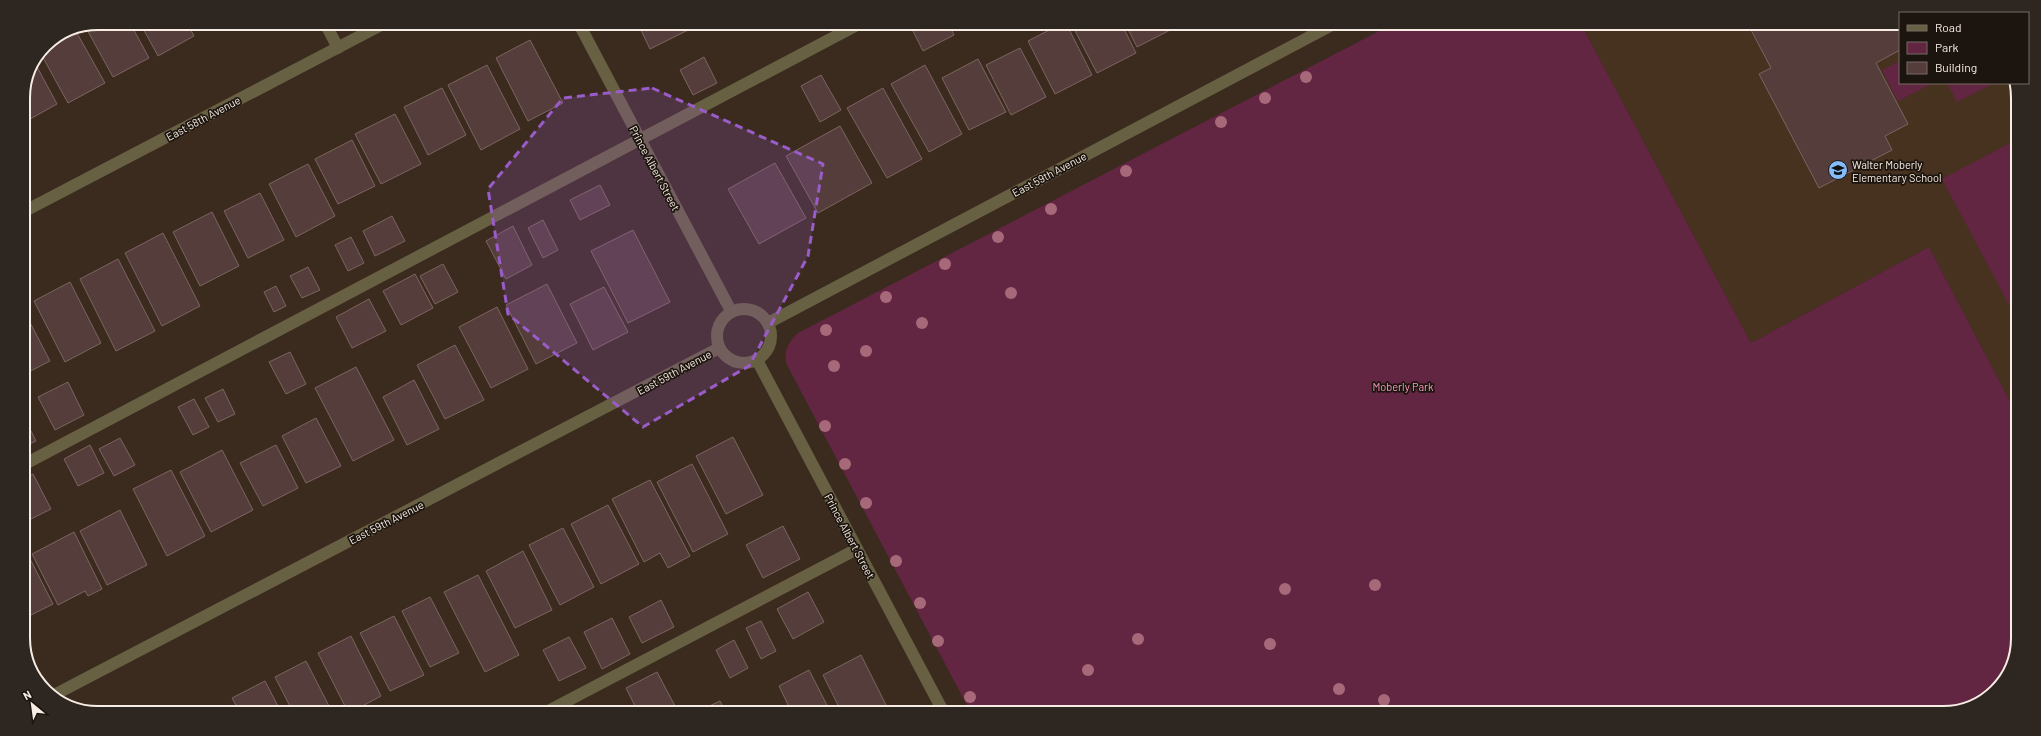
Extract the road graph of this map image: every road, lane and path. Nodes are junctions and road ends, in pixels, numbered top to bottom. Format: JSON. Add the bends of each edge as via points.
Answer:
{"nodes":[{"id":1,"x":328,"y":30,"type":"edge"},
{"id":2,"x":372,"y":30,"type":"edge"},
{"id":3,"x":582,"y":30,"type":"edge"},
{"id":4,"x":847,"y":30,"type":"edge"},
{"id":5,"x":1322,"y":30,"type":"edge"},
{"id":6,"x":338,"y":48,"type":"junction"},
{"id":7,"x":640,"y":138,"type":"junction"},
{"id":8,"x":30,"y":208,"type":"edge"},
{"id":9,"x":731,"y":311,"type":"junction"},
{"id":10,"x":768,"y":323,"type":"junction"},
{"id":11,"x":719,"y":348,"type":"junction"},
{"id":12,"x":757,"y":360,"type":"junction"},
{"id":13,"x":30,"y":460,"type":"edge"},
{"id":14,"x":857,"y":548,"type":"junction"},
{"id":15,"x":58,"y":693,"type":"edge"},
{"id":16,"x":558,"y":706,"type":"edge"},
{"id":17,"x":940,"y":706,"type":"edge"}],
"edges":[{"from":1,"to":6,"type":"street"},
{"from":2,"to":6,"type":"street","name":"East 58th Avenue"},
{"from":3,"to":7,"type":"street","name":"Prince Albert Street"},
{"from":4,"to":7,"type":"street"},
{"from":5,"to":10,"type":"street","name":"East 59th Avenue"},
{"from":6,"to":8,"type":"street","name":"East 58th Avenue"},
{"from":7,"to":9,"type":"street","name":"Prince Albert Street"},
{"from":7,"to":13,"type":"street"},
{"from":9,"to":10,"type":"street","via":[[756,311]]},
{"from":9,"to":11,"type":"street","via":[[719,324],[716,340]]},
{"from":10,"to":12,"type":"street","via":[[771,340],[764,355]]},
{"from":11,"to":12,"type":"street","via":[[724,356],[732,361],[748,363]]},
{"from":11,"to":15,"type":"street","name":"East 59th Avenue"},
{"from":12,"to":14,"type":"street","name":"Prince Albert Street"},
{"from":14,"to":16,"type":"street"},
{"from":14,"to":17,"type":"street","name":"Prince Albert Street"}]}
